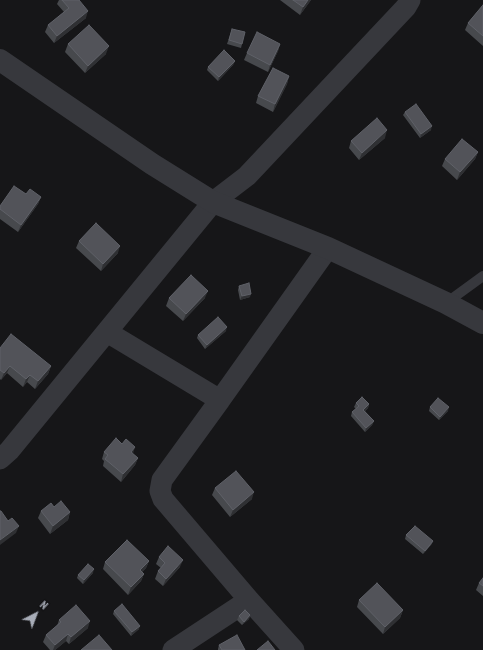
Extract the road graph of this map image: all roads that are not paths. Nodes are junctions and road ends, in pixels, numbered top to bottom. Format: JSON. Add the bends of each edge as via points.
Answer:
{"nodes":[{"id":1,"x":410,"y":0,"type":"edge"},
{"id":2,"x":0,"y":60,"type":"edge"},
{"id":3,"x":213,"y":202,"type":"junction"},
{"id":4,"x":328,"y":248,"type":"junction"},
{"id":5,"x":483,"y":276,"type":"edge"},
{"id":6,"x":446,"y":303,"type":"junction"},
{"id":7,"x":483,"y":323,"type":"edge"},
{"id":8,"x":107,"y":332,"type":"junction"},
{"id":9,"x":220,"y":400,"type":"junction"},
{"id":10,"x":0,"y":459,"type":"edge"},
{"id":11,"x":249,"y":600,"type":"junction"},
{"id":12,"x":173,"y":650,"type":"edge"},
{"id":13,"x":294,"y":650,"type":"edge"}],
"edges":[{"from":1,"to":3,"type":"street","via":[[247,176]]},
{"from":2,"to":3,"type":"street","via":[[152,164]]},
{"from":3,"to":4,"type":"street"},
{"from":3,"to":8,"type":"street"},
{"from":4,"to":6,"type":"street"},
{"from":4,"to":9,"type":"street"},
{"from":5,"to":6,"type":"lane"},
{"from":6,"to":7,"type":"street"},
{"from":8,"to":9,"type":"street"},
{"from":8,"to":10,"type":"street"},
{"from":9,"to":11,"type":"street","via":[[162,480],[160,490],[163,499]]},
{"from":11,"to":12,"type":"street"},
{"from":11,"to":13,"type":"street"}]}
